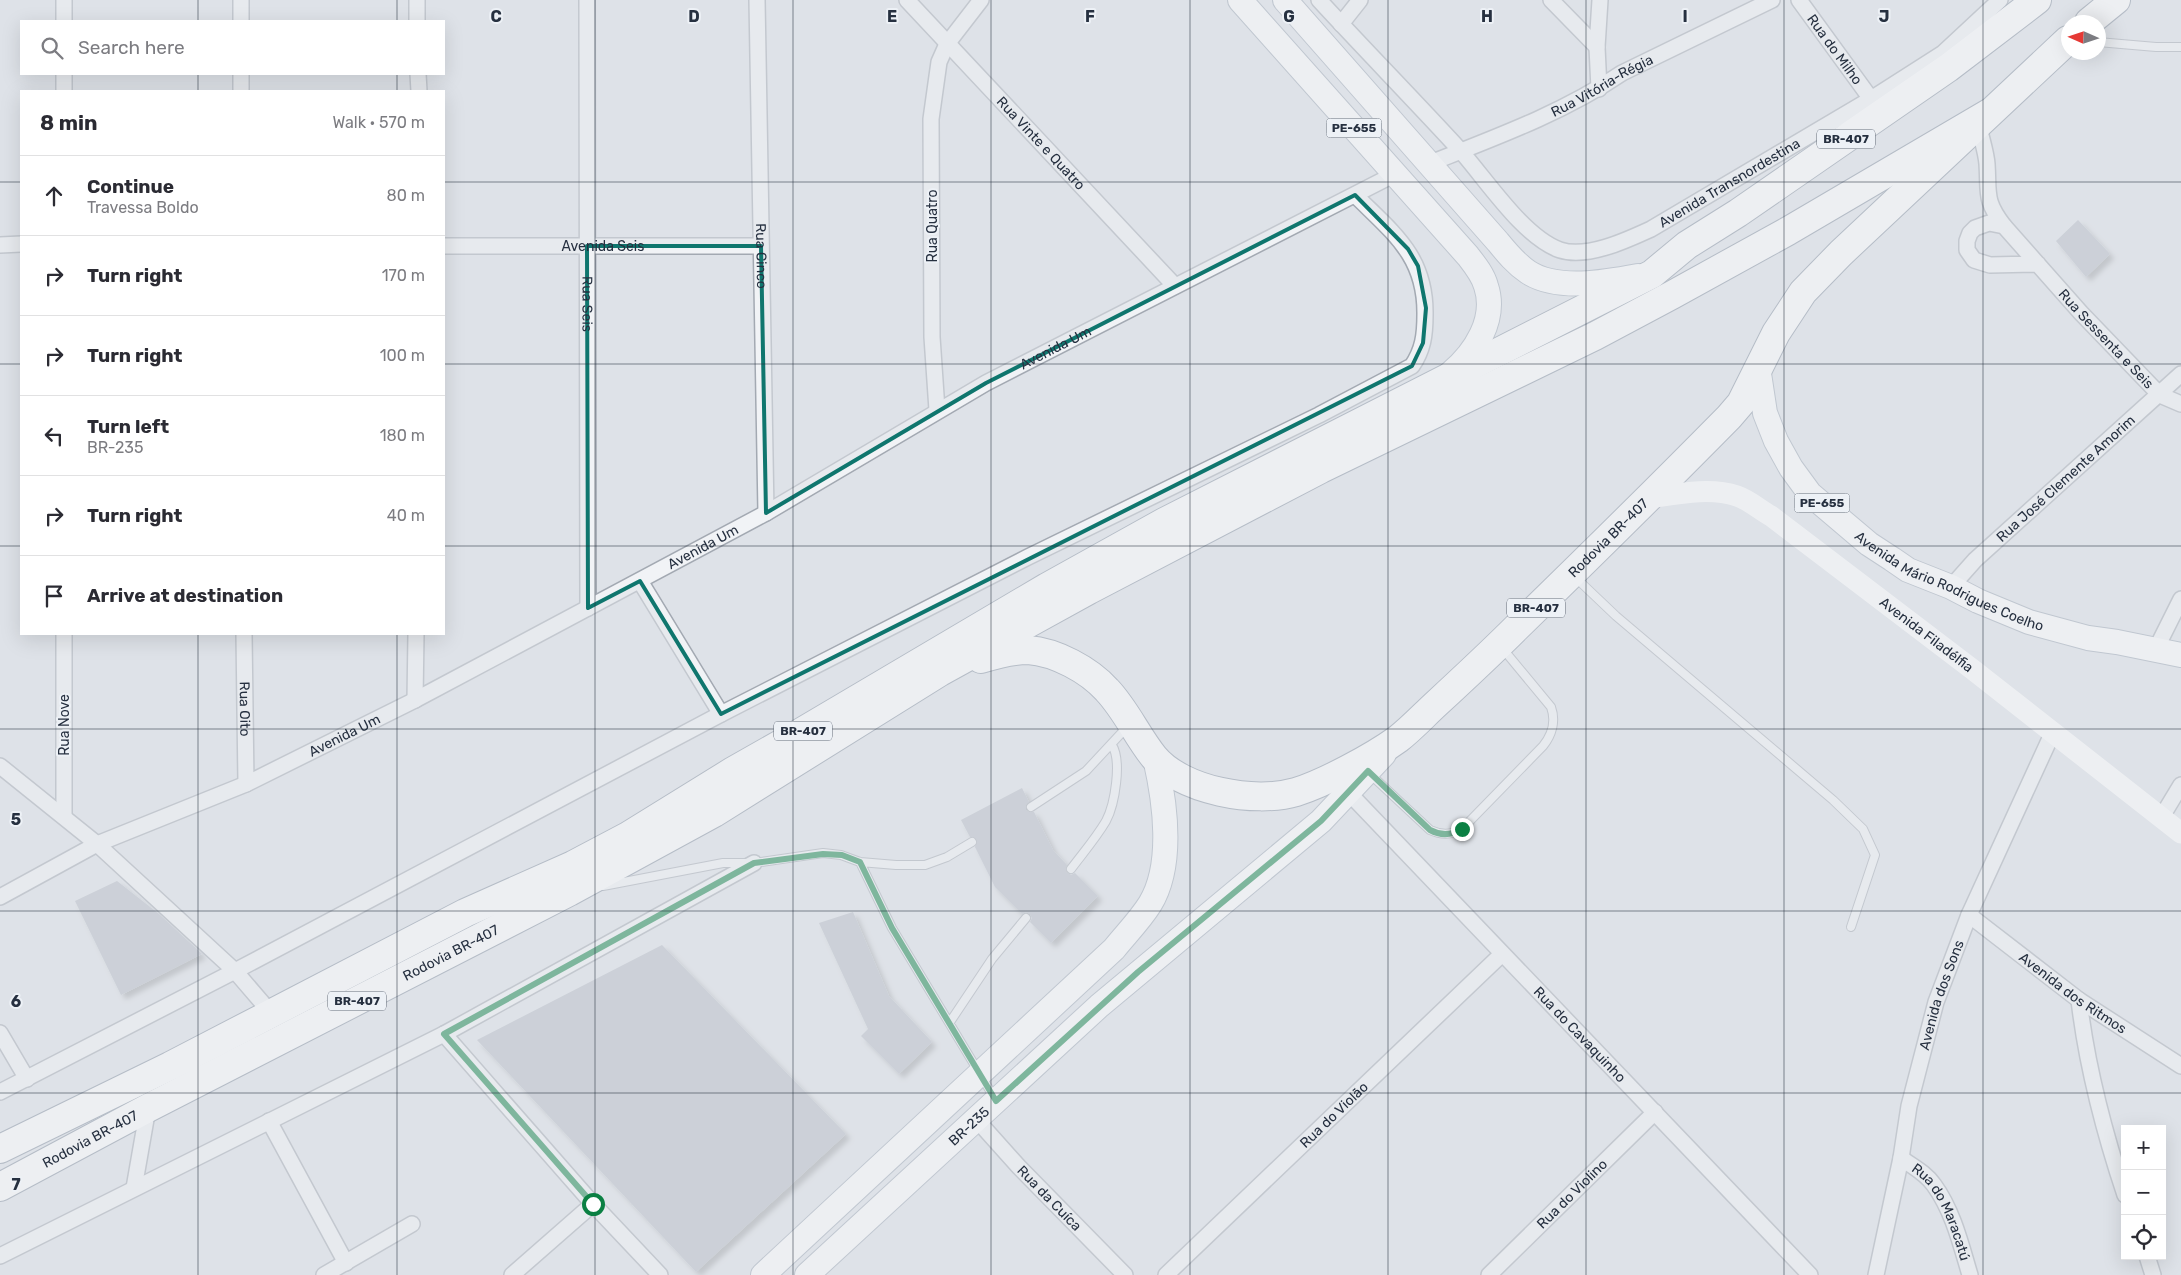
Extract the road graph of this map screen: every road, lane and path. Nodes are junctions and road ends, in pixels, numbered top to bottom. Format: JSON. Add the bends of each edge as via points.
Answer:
{"nodes":[{"id":1,"x":64,"y":0,"type":"edge"},
{"id":2,"x":241,"y":0,"type":"edge"},
{"id":3,"x":417,"y":0,"type":"edge"},
{"id":4,"x":587,"y":0,"type":"edge"},
{"id":5,"x":757,"y":0,"type":"edge"},
{"id":6,"x":906,"y":0,"type":"edge"},
{"id":7,"x":981,"y":0,"type":"edge"},
{"id":8,"x":1240,"y":0,"type":"edge"},
{"id":9,"x":1285,"y":0,"type":"edge"},
{"id":10,"x":1319,"y":0,"type":"edge"},
{"id":11,"x":1360,"y":0,"type":"edge"},
{"id":12,"x":1551,"y":0,"type":"edge"},
{"id":13,"x":1600,"y":0,"type":"edge"},
{"id":14,"x":1772,"y":0,"type":"edge"},
{"id":15,"x":1799,"y":0,"type":"edge"},
{"id":16,"x":2000,"y":0,"type":"edge"},
{"id":17,"x":2037,"y":0,"type":"edge"},
{"id":18,"x":2116,"y":0,"type":"edge"},
{"id":19,"x":2098,"y":15,"type":"edge"},
{"id":20,"x":64,"y":20,"type":"edge"},
{"id":21,"x":241,"y":20,"type":"edge"},
{"id":22,"x":418,"y":20,"type":"edge"},
{"id":23,"x":1341,"y":24,"type":"junction"},
{"id":24,"x":2106,"y":42,"type":"edge"},
{"id":25,"x":947,"y":44,"type":"junction"},
{"id":26,"x":1597,"y":47,"type":"junction"},
{"id":27,"x":2061,"y":47,"type":"edge"},
{"id":28,"x":2181,"y":47,"type":"edge"},
{"id":29,"x":64,"y":75,"type":"edge"},
{"id":30,"x":241,"y":75,"type":"edge"},
{"id":31,"x":418,"y":75,"type":"edge"},
{"id":32,"x":1599,"y":89,"type":"junction"},
{"id":33,"x":64,"y":90,"type":"edge"},
{"id":34,"x":241,"y":90,"type":"edge"},
{"id":35,"x":419,"y":90,"type":"edge"},
{"id":36,"x":1871,"y":100,"type":"junction"},
{"id":37,"x":1984,"y":119,"type":"junction"},
{"id":38,"x":1461,"y":151,"type":"junction"},
{"id":39,"x":1428,"y":164,"type":"junction"},
{"id":40,"x":1395,"y":174,"type":"junction"},
{"id":41,"x":1355,"y":194,"type":"junction"},
{"id":42,"x":2004,"y":226,"type":"junction"},
{"id":43,"x":0,"y":244,"type":"edge"},
{"id":44,"x":20,"y":244,"type":"edge"},
{"id":45,"x":445,"y":246,"type":"edge"},
{"id":46,"x":587,"y":246,"type":"junction"},
{"id":47,"x":762,"y":246,"type":"junction"},
{"id":48,"x":2038,"y":264,"type":"junction"},
{"id":49,"x":1652,"y":274,"type":"junction"},
{"id":50,"x":1175,"y":286,"type":"junction"},
{"id":51,"x":1758,"y":367,"type":"junction"},
{"id":52,"x":2181,"y":374,"type":"edge"},
{"id":53,"x":1438,"y":384,"type":"junction"},
{"id":54,"x":2160,"y":394,"type":"junction"},
{"id":55,"x":2181,"y":404,"type":"edge"},
{"id":56,"x":937,"y":410,"type":"junction"},
{"id":57,"x":1324,"y":427,"type":"junction"},
{"id":58,"x":1649,"y":498,"type":"junction"},
{"id":59,"x":766,"y":514,"type":"junction"},
{"id":60,"x":1572,"y":573,"type":"junction"},
{"id":61,"x":640,"y":581,"type":"junction"},
{"id":62,"x":1951,"y":586,"type":"junction"},
{"id":63,"x":2181,"y":599,"type":"edge"},
{"id":64,"x":588,"y":608,"type":"junction"},
{"id":65,"x":64,"y":635,"type":"edge"},
{"id":66,"x":244,"y":635,"type":"edge"},
{"id":67,"x":416,"y":635,"type":"edge"},
{"id":68,"x":1499,"y":645,"type":"junction"},
{"id":69,"x":2156,"y":649,"type":"junction"},
{"id":70,"x":2181,"y":655,"type":"edge"},
{"id":71,"x":940,"y":672,"type":"junction"},
{"id":72,"x":415,"y":700,"type":"junction"},
{"id":73,"x":721,"y":714,"type":"junction"},
{"id":74,"x":1130,"y":722,"type":"junction"},
{"id":75,"x":2052,"y":732,"type":"junction"},
{"id":76,"x":1398,"y":739,"type":"junction"},
{"id":77,"x":1112,"y":745,"type":"junction"},
{"id":78,"x":1155,"y":758,"type":"junction"},
{"id":79,"x":0,"y":766,"type":"edge"},
{"id":80,"x":1368,"y":771,"type":"junction"},
{"id":81,"x":246,"y":784,"type":"junction"},
{"id":82,"x":2181,"y":785,"type":"edge"},
{"id":83,"x":1349,"y":793,"type":"junction"},
{"id":84,"x":1032,"y":807,"type":"dead end"},
{"id":85,"x":64,"y":816,"type":"junction"},
{"id":86,"x":2161,"y":818,"type":"junction"},
{"id":87,"x":2181,"y":833,"type":"edge"},
{"id":88,"x":972,"y":842,"type":"dead end"},
{"id":89,"x":97,"y":844,"type":"junction"},
{"id":90,"x":860,"y":862,"type":"junction"},
{"id":91,"x":754,"y":863,"type":"junction"},
{"id":92,"x":1071,"y":869,"type":"dead end"},
{"id":93,"x":569,"y":892,"type":"junction"},
{"id":94,"x":0,"y":897,"type":"edge"},
{"id":95,"x":1969,"y":915,"type":"junction"},
{"id":96,"x":1026,"y":918,"type":"dead end"},
{"id":97,"x":1851,"y":926,"type":"dead end"},
{"id":98,"x":1502,"y":954,"type":"junction"},
{"id":99,"x":235,"y":971,"type":"junction"},
{"id":100,"x":2079,"y":1000,"type":"junction"},
{"id":101,"x":271,"y":1013,"type":"junction"},
{"id":102,"x":950,"y":1022,"type":"junction"},
{"id":103,"x":0,"y":1033,"type":"edge"},
{"id":104,"x":444,"y":1034,"type":"junction"},
{"id":105,"x":2181,"y":1066,"type":"edge"},
{"id":106,"x":980,"y":1072,"type":"junction"},
{"id":107,"x":26,"y":1078,"type":"junction"},
{"id":108,"x":0,"y":1092,"type":"edge"},
{"id":109,"x":996,"y":1101,"type":"junction"},
{"id":110,"x":148,"y":1108,"type":"junction"},
{"id":111,"x":1654,"y":1112,"type":"junction"},
{"id":112,"x":976,"y":1118,"type":"junction"},
{"id":113,"x":269,"y":1121,"type":"junction"},
{"id":114,"x":0,"y":1149,"type":"edge"},
{"id":115,"x":1901,"y":1158,"type":"junction"},
{"id":116,"x":2121,"y":1182,"type":"edge"},
{"id":117,"x":0,"y":1187,"type":"edge"},
{"id":118,"x":134,"y":1188,"type":"junction"},
{"id":119,"x":593,"y":1204,"type":"junction"},
{"id":120,"x":412,"y":1224,"type":"dead end"},
{"id":121,"x":0,"y":1256,"type":"edge"},
{"id":122,"x":2148,"y":1260,"type":"edge"},
{"id":123,"x":346,"y":1264,"type":"junction"},
{"id":124,"x":1967,"y":1274,"type":"edge"},
{"id":125,"x":324,"y":1275,"type":"edge"},
{"id":126,"x":512,"y":1275,"type":"edge"},
{"id":127,"x":660,"y":1275,"type":"edge"},
{"id":128,"x":762,"y":1275,"type":"edge"},
{"id":129,"x":808,"y":1275,"type":"edge"},
{"id":130,"x":1125,"y":1275,"type":"edge"},
{"id":131,"x":1166,"y":1275,"type":"edge"},
{"id":132,"x":1489,"y":1275,"type":"edge"},
{"id":133,"x":1810,"y":1275,"type":"edge"},
{"id":134,"x":1876,"y":1275,"type":"edge"},
{"id":135,"x":2153,"y":1275,"type":"edge"}],
"edges":[{"from":1,"to":20,"type":"street"},
{"from":2,"to":21,"type":"street"},
{"from":3,"to":22,"type":"street"},
{"from":4,"to":46,"type":"street","name":"Rua Seis"},
{"from":5,"to":47,"type":"street","name":"Rua Cinco"},
{"from":6,"to":25,"type":"street","name":"Rua Vinte e Quatro"},
{"from":7,"to":25,"type":"street","name":"Rua Quatro"},
{"from":8,"to":40,"type":"main road","number":"PE-655"},
{"from":9,"to":39,"type":"main road","number":"PE-655"},
{"from":10,"to":23,"type":"street","name":"Avenida Transnordestina"},
{"from":11,"to":23,"type":"street"},
{"from":12,"to":26,"type":"street"},
{"from":13,"to":26,"type":"street"},
{"from":14,"to":32,"type":"street","name":"Rua Vitória-Régia","via":[[1622,73]]},
{"from":15,"to":36,"type":"street","name":"Rua do Milho"},
{"from":16,"to":36,"type":"street","name":"Avenida Transnordestina","via":[[1943,53]]},
{"from":17,"to":49,"type":"highway","number":"BR-407","via":[[1940,73],[1738,213],[1687,244]]},
{"from":18,"to":19,"type":"highway"},
{"from":23,"to":38,"type":"street","name":"Avenida Transnordestina"},
{"from":24,"to":28,"type":"lane"},
{"from":25,"to":50,"type":"street","name":"Rua Vinte e Quatro"},
{"from":25,"to":56,"type":"street","name":"Rua Quatro","via":[[939,62],[931,119],[932,338]]},
{"from":26,"to":32,"type":"street"},
{"from":27,"to":37,"type":"highway","number":"BR-407"},
{"from":29,"to":33,"type":"street"},
{"from":30,"to":34,"type":"street"},
{"from":31,"to":35,"type":"street"},
{"from":32,"to":38,"type":"street","name":"Rua Vitória-Régia"},
{"from":36,"to":38,"type":"street","name":"Avenida Transnordestina","via":[[1651,229],[1606,247],[1580,252],[1561,250],[1535,237]]},
{"from":37,"to":42,"type":"street","name":"Rua Sessenta e Seis","via":[[1987,191],[1990,203]]},
{"from":37,"to":51,"type":"highway","number":"BR-407","via":[[1804,292]]},
{"from":37,"to":71,"type":"highway","via":[[1595,336],[1321,469]]},
{"from":38,"to":39,"type":"street","name":"Rua Vitória-Régia"},
{"from":39,"to":49,"type":"main road","number":"PE-655","via":[[1503,248],[1529,272],[1545,280],[1569,283],[1612,281]]},
{"from":40,"to":41,"type":"street","name":"Avenida Um"},
{"from":40,"to":53,"type":"main road","number":"PE-655","via":[[1468,256],[1489,296],[1478,344],[1463,364]]},
{"from":41,"to":50,"type":"street","name":"Avenida Um"},
{"from":41,"to":57,"type":"street","via":[[1408,250],[1418,266],[1426,308],[1423,343],[1412,366]]},
{"from":42,"to":48,"type":"street","name":"Rua Sessenta e Seis"},
{"from":42,"to":48,"type":"street","via":[[1989,223],[1970,233],[1967,250],[1974,260],[1990,265]]},
{"from":43,"to":44,"type":"street"},
{"from":45,"to":46,"type":"street","name":"Avenida Seis"},
{"from":46,"to":47,"type":"street","name":"Avenida Seis"},
{"from":46,"to":64,"type":"street","name":"Rua Seis"},
{"from":47,"to":59,"type":"street","name":"Rua Cinco"},
{"from":48,"to":54,"type":"street","name":"Rua Sessenta e Seis"},
{"from":49,"to":53,"type":"highway","number":"BR-407"},
{"from":50,"to":56,"type":"street","name":"Avenida Um"},
{"from":51,"to":58,"type":"highway","name":"Rodovia BR-407","number":"BR-407","via":[[1741,403]]},
{"from":51,"to":62,"type":"main road","name":"Avenida Mário Rodrigues Coelho","number":"PE-655","via":[[1765,413],[1776,441],[1810,494],[1869,544],[1908,570]]},
{"from":52,"to":54,"type":"street","name":"Rua José Clemente Amorim"},
{"from":53,"to":57,"type":"highway","number":"BR-407"},
{"from":54,"to":55,"type":"street","name":"Rua Sessenta e Seis"},
{"from":54,"to":62,"type":"street","name":"Rua José Clemente Amorim","via":[[1975,560]]},
{"from":56,"to":59,"type":"street","name":"Avenida Um"},
{"from":57,"to":73,"type":"street","via":[[1028,557]]},
{"from":57,"to":101,"type":"highway","number":"BR-407","via":[[733,771],[628,836],[573,865],[465,913]]},
{"from":58,"to":60,"type":"highway","name":"Rodovia BR-407","number":"BR-407"},
{"from":58,"to":75,"type":"street","name":"Avenida Filadélfia","via":[[1703,493],[1738,497],[1783,525]]},
{"from":59,"to":61,"type":"street","name":"Avenida Um"},
{"from":60,"to":68,"type":"highway","name":"Rodovia BR-407","number":"BR-407"},
{"from":60,"to":97,"type":"lane","via":[[1616,616],[1863,829],[1876,855]]},
{"from":61,"to":64,"type":"street","name":"Avenida Um"},
{"from":61,"to":73,"type":"street"},
{"from":62,"to":69,"type":"main road","name":"Avenida Mário Rodrigues Coelho","number":"PE-655","via":[[2029,622],[2088,638]]},
{"from":63,"to":69,"type":"street"},
{"from":64,"to":72,"type":"street","name":"Avenida Um"},
{"from":65,"to":85,"type":"street","name":"Rua Nove"},
{"from":66,"to":81,"type":"street","name":"Rua Oito"},
{"from":67,"to":72,"type":"street"},
{"from":68,"to":76,"type":"highway","name":"Rodovia BR-407","number":"BR-407"},
{"from":68,"to":80,"type":"lane","via":[[1551,707],[1552,730],[1543,746],[1462,829],[1445,834],[1430,830]]},
{"from":69,"to":70,"type":"main road","name":"Avenida Mário Rodrigues Coelho","number":"PE-655"},
{"from":71,"to":74,"type":"highway","name":"Rodovia BR-407","via":[[1004,652],[1029,650],[1048,654],[1095,679],[1108,691]]},
{"from":71,"to":93,"type":"highway","name":"Rodovia BR-407","number":"BR-407","via":[[714,813]]},
{"from":72,"to":81,"type":"street","name":"Avenida Um"},
{"from":73,"to":99,"type":"street"},
{"from":74,"to":77,"type":"lane"},
{"from":74,"to":78,"type":"highway","name":"Rodovia BR-407"},
{"from":75,"to":86,"type":"street","name":"Avenida Filadélfia"},
{"from":75,"to":95,"type":"street","name":"Avenida dos Sons"},
{"from":76,"to":78,"type":"highway","name":"Rodovia BR-407","via":[[1320,782],[1295,792],[1270,796],[1194,784]]},
{"from":76,"to":80,"type":"main road","name":"BR-235","number":"BR-235"},
{"from":77,"to":84,"type":"lane","via":[[1086,771]]},
{"from":77,"to":92,"type":"lane","via":[[1118,772],[1107,819]]},
{"from":78,"to":106,"type":"main road","via":[[1162,789],[1164,861],[1150,903],[1114,949]]},
{"from":79,"to":85,"type":"street"},
{"from":80,"to":83,"type":"main road","name":"BR-235","number":"BR-235"},
{"from":81,"to":89,"type":"street","name":"Avenida Um"},
{"from":82,"to":86,"type":"street"},
{"from":83,"to":98,"type":"street","name":"Rua do Cavaquinho"},
{"from":83,"to":109,"type":"main road","name":"BR-235","number":"BR-235","via":[[1321,821],[1138,972]]},
{"from":85,"to":89,"type":"street"},
{"from":86,"to":87,"type":"street","name":"Avenida Filadélfia"},
{"from":88,"to":90,"type":"lane","via":[[947,857],[924,865]]},
{"from":89,"to":94,"type":"street","name":"Avenida Um"},
{"from":89,"to":99,"type":"street"},
{"from":90,"to":91,"type":"lane","via":[[842,855],[823,854]]},
{"from":90,"to":102,"type":"lane","via":[[892,928]]},
{"from":91,"to":93,"type":"lane","via":[[723,863]]},
{"from":91,"to":104,"type":"street"},
{"from":93,"to":110,"type":"highway","name":"Rodovia BR-407","number":"BR-407"},
{"from":95,"to":100,"type":"street","name":"Avenida dos Ritmos"},
{"from":95,"to":115,"type":"street","name":"Avenida dos Sons","via":[[1922,1048]]},
{"from":96,"to":102,"type":"lane","via":[[992,959]]},
{"from":98,"to":111,"type":"street","name":"Rua do Cavaquinho"},
{"from":98,"to":131,"type":"street","name":"Rua do Violão"},
{"from":99,"to":101,"type":"street"},
{"from":99,"to":107,"type":"street"},
{"from":100,"to":105,"type":"street","name":"Avenida dos Ritmos"},
{"from":100,"to":116,"type":"street","via":[[2091,1079]]},
{"from":101,"to":114,"type":"highway","number":"BR-407"},
{"from":102,"to":106,"type":"lane"},
{"from":103,"to":107,"type":"street"},
{"from":104,"to":113,"type":"street"},
{"from":104,"to":119,"type":"street"},
{"from":106,"to":109,"type":"lane"},
{"from":106,"to":128,"type":"main road"},
{"from":107,"to":108,"type":"street"},
{"from":109,"to":112,"type":"main road","name":"BR-235","number":"BR-235"},
{"from":110,"to":117,"type":"highway","name":"Rodovia BR-407","number":"BR-407"},
{"from":110,"to":118,"type":"street"},
{"from":111,"to":132,"type":"street","name":"Rua do Violino"},
{"from":111,"to":133,"type":"street","name":"Rua do Cavaquinho"},
{"from":112,"to":129,"type":"main road","name":"BR-235","number":"BR-235"},
{"from":112,"to":130,"type":"street","name":"Rua da Cuíca"},
{"from":113,"to":118,"type":"street"},
{"from":113,"to":123,"type":"street"},
{"from":115,"to":124,"type":"street","name":"Rua do Maracatú","via":[[1934,1184],[1962,1249]]},
{"from":115,"to":134,"type":"street","name":"Avenida dos Sons"},
{"from":118,"to":121,"type":"street"},
{"from":119,"to":126,"type":"street"},
{"from":119,"to":127,"type":"street"},
{"from":120,"to":123,"type":"street"},
{"from":122,"to":135,"type":"street"},
{"from":123,"to":125,"type":"street"}]}
